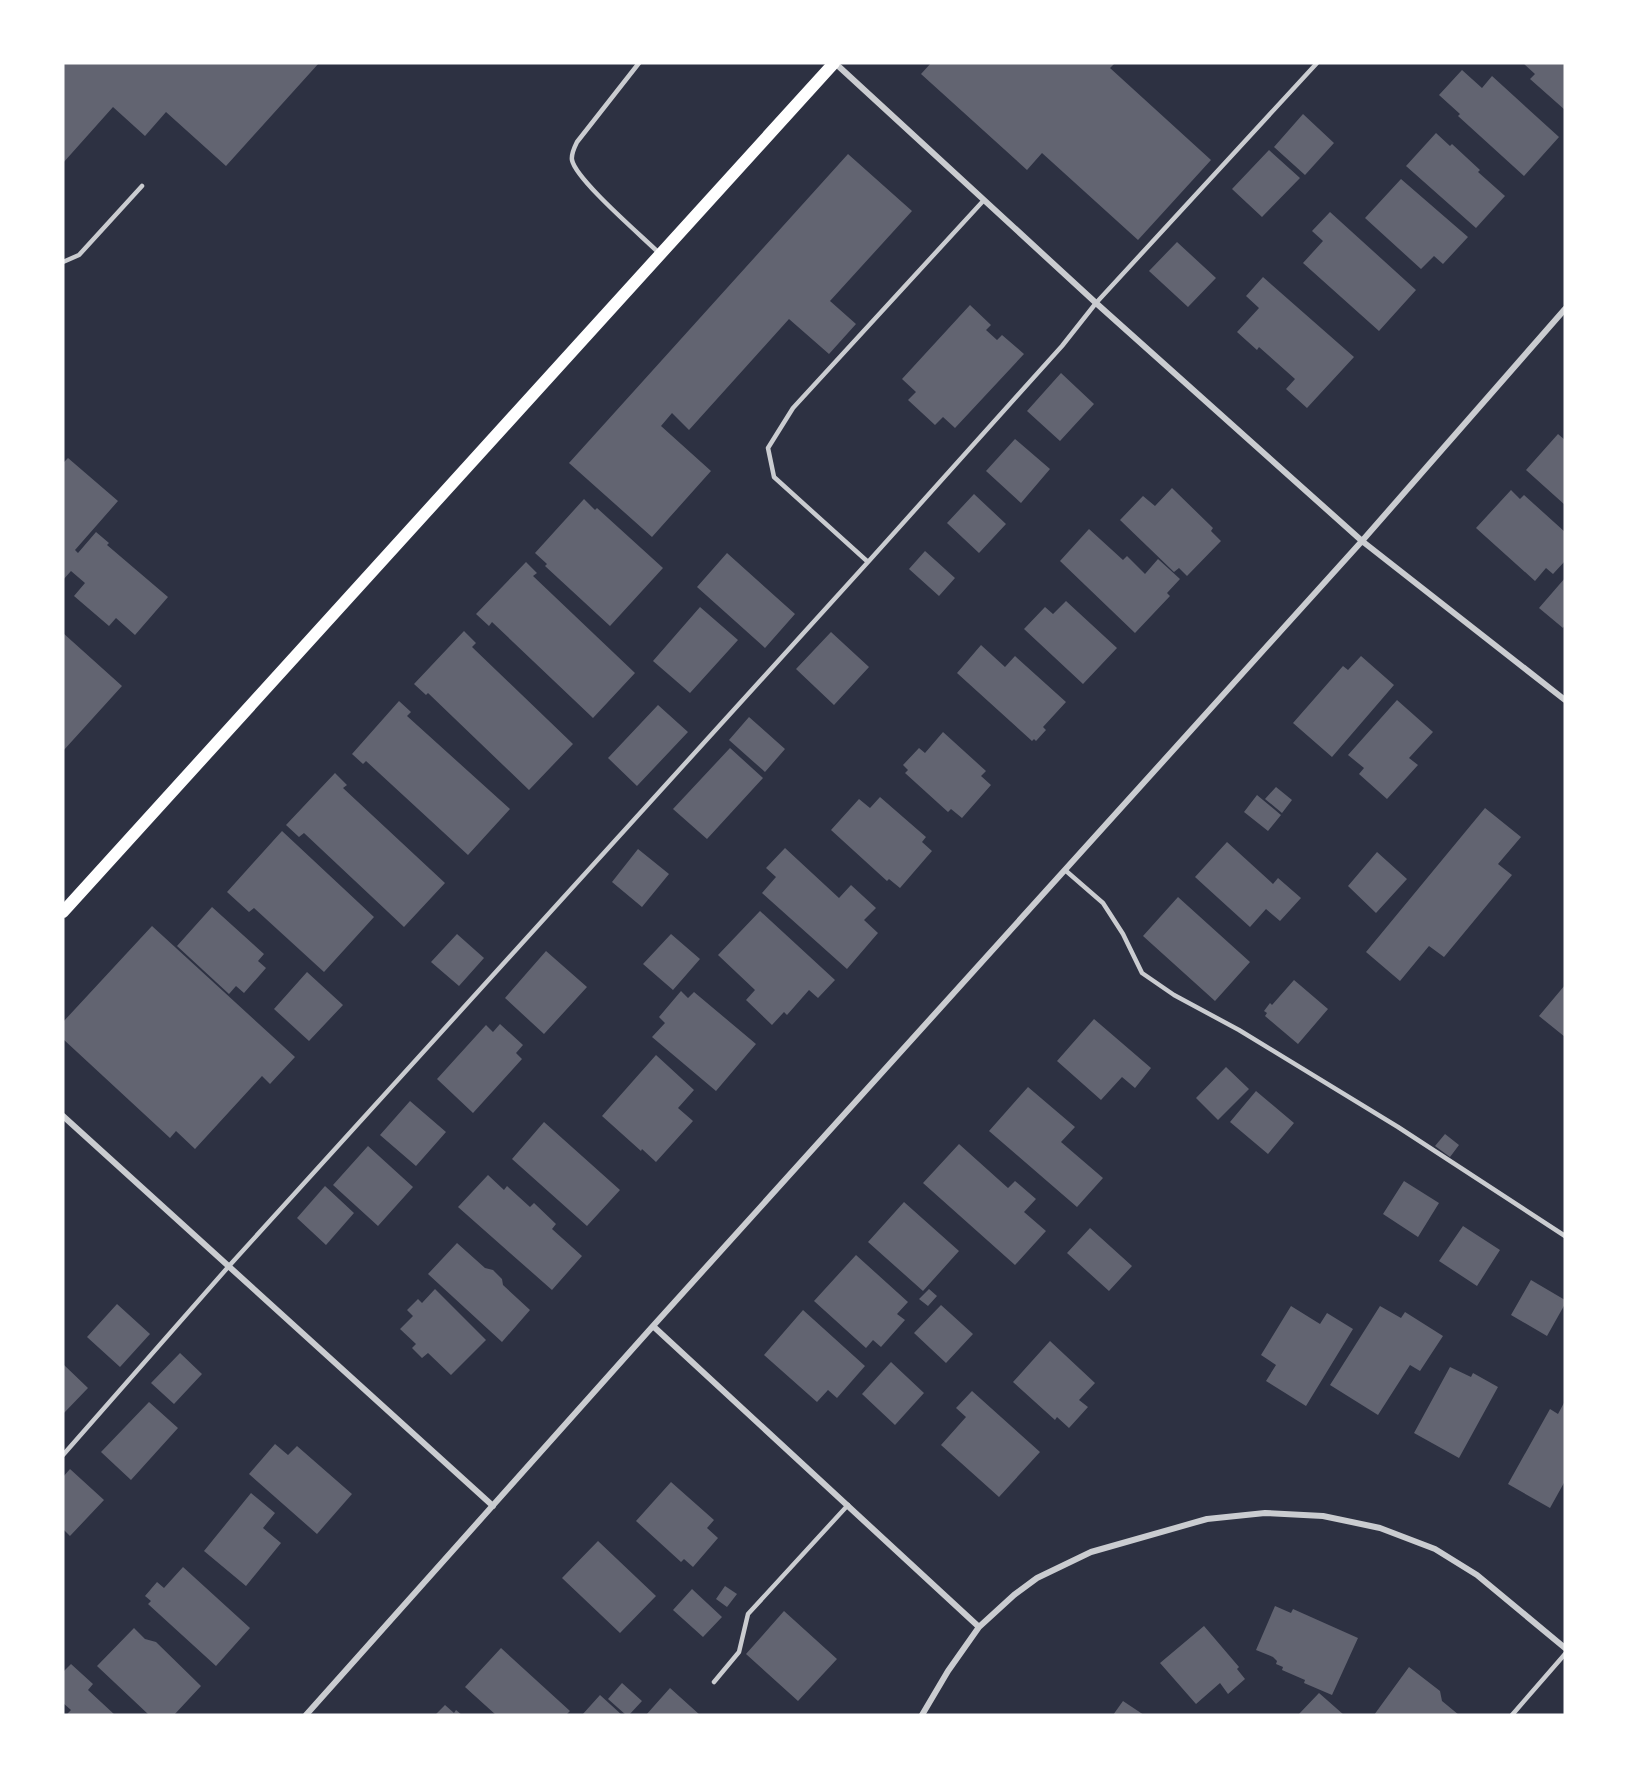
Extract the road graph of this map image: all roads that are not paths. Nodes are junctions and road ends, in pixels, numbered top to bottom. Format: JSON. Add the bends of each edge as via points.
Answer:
{"nodes":[{"id":1,"x":639,"y":63,"type":"edge"},
{"id":2,"x":834,"y":63,"type":"edge"},
{"id":3,"x":1317,"y":63,"type":"edge"},
{"id":4,"x":142,"y":186,"type":"dead end"},
{"id":5,"x":984,"y":200,"type":"junction"},
{"id":6,"x":660,"y":254,"type":"junction"},
{"id":7,"x":63,"y":262,"type":"edge"},
{"id":8,"x":1096,"y":303,"type":"junction"},
{"id":9,"x":1565,"y":309,"type":"edge"},
{"id":10,"x":1362,"y":541,"type":"junction"},
{"id":11,"x":868,"y":562,"type":"junction"},
{"id":12,"x":1565,"y":700,"type":"edge"},
{"id":13,"x":1065,"y":870,"type":"junction"},
{"id":14,"x":63,"y":912,"type":"edge"},
{"id":15,"x":63,"y":1116,"type":"edge"},
{"id":16,"x":1565,"y":1236,"type":"edge"},
{"id":17,"x":229,"y":1266,"type":"junction"},
{"id":18,"x":653,"y":1326,"type":"junction"},
{"id":19,"x":63,"y":1455,"type":"edge"},
{"id":20,"x":848,"y":1505,"type":"junction"},
{"id":21,"x":493,"y":1506,"type":"junction"},
{"id":22,"x":979,"y":1627,"type":"junction"},
{"id":23,"x":1565,"y":1648,"type":"edge"},
{"id":24,"x":1565,"y":1654,"type":"edge"},
{"id":25,"x":714,"y":1682,"type":"dead end"},
{"id":26,"x":306,"y":1715,"type":"edge"},
{"id":27,"x":922,"y":1715,"type":"edge"},
{"id":28,"x":1512,"y":1715,"type":"edge"}],
"edges":[{"from":1,"to":6,"type":"lane","via":[[577,142],[572,161],[582,178]]},
{"from":2,"to":5,"type":"street"},
{"from":2,"to":6,"type":"main road"},
{"from":3,"to":8,"type":"lane"},
{"from":4,"to":7,"type":"lane","via":[[79,255]]},
{"from":5,"to":8,"type":"street"},
{"from":5,"to":11,"type":"lane","via":[[793,408],[768,448],[774,477]]},
{"from":6,"to":14,"type":"main road"},
{"from":8,"to":10,"type":"street"},
{"from":8,"to":11,"type":"lane"},
{"from":9,"to":10,"type":"street"},
{"from":10,"to":12,"type":"street"},
{"from":10,"to":13,"type":"street"},
{"from":11,"to":17,"type":"lane"},
{"from":13,"to":16,"type":"lane","via":[[1103,903],[1142,973],[1398,1127]]},
{"from":13,"to":18,"type":"street"},
{"from":15,"to":17,"type":"street"},
{"from":17,"to":19,"type":"lane"},
{"from":17,"to":21,"type":"street"},
{"from":18,"to":20,"type":"street"},
{"from":18,"to":21,"type":"street"},
{"from":20,"to":22,"type":"street"},
{"from":20,"to":25,"type":"lane","via":[[748,1614],[739,1652]]},
{"from":21,"to":26,"type":"street"},
{"from":22,"to":23,"type":"street","via":[[1037,1578],[1091,1552],[1207,1519],[1265,1513],[1323,1516],[1380,1528],[1435,1549],[1477,1575]]},
{"from":22,"to":27,"type":"street"},
{"from":24,"to":28,"type":"lane"}]}
